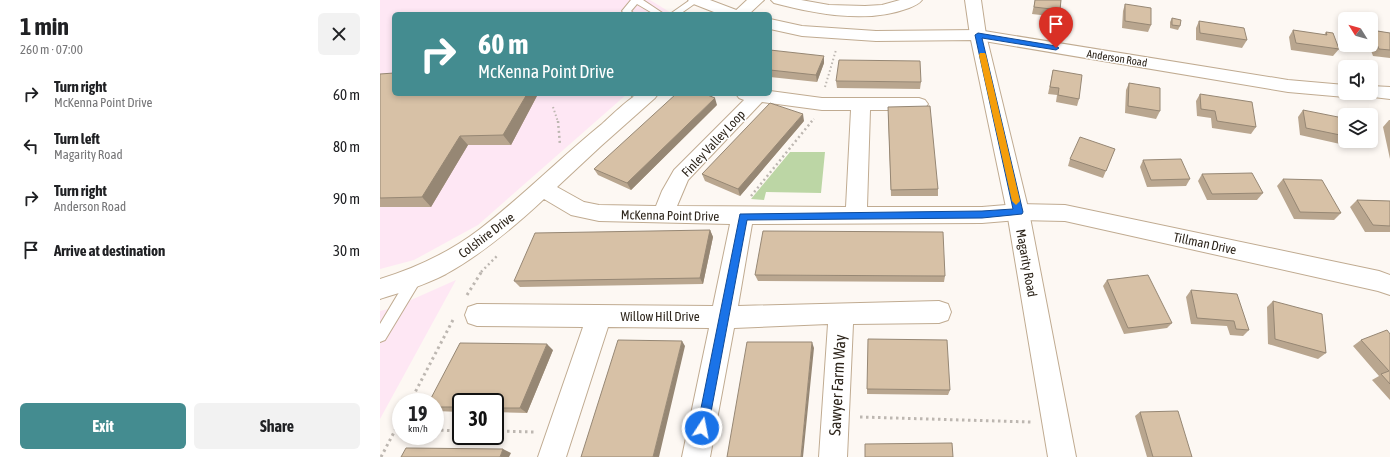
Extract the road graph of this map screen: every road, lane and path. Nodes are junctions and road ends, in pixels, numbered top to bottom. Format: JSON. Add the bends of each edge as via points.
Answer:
{"nodes":[{"id":1,"x":637,"y":0,"type":"edge"},
{"id":2,"x":696,"y":0,"type":"edge"},
{"id":3,"x":756,"y":0,"type":"edge"},
{"id":4,"x":779,"y":0,"type":"edge"},
{"id":5,"x":914,"y":0,"type":"edge"},
{"id":6,"x":972,"y":0,"type":"edge"},
{"id":7,"x":627,"y":12,"type":"edge"},
{"id":8,"x":657,"y":12,"type":"edge"},
{"id":9,"x":677,"y":12,"type":"edge"},
{"id":10,"x":728,"y":12,"type":"edge"},
{"id":11,"x":742,"y":12,"type":"edge"},
{"id":12,"x":772,"y":24,"type":"edge"},
{"id":13,"x":839,"y":34,"type":"junction"},
{"id":14,"x":978,"y":35,"type":"junction"},
{"id":15,"x":1338,"y":90,"type":"edge"},
{"id":16,"x":1378,"y":92,"type":"edge"},
{"id":17,"x":1390,"y":92,"type":"edge"},
{"id":18,"x":642,"y":96,"type":"edge"},
{"id":19,"x":751,"y":96,"type":"edge"},
{"id":20,"x":760,"y":96,"type":"edge"},
{"id":21,"x":813,"y":103,"type":"junction"},
{"id":22,"x":861,"y":104,"type":"junction"},
{"id":23,"x":920,"y":104,"type":"dead end"},
{"id":24,"x":553,"y":107,"type":"dead end"},
{"id":25,"x":568,"y":152,"type":"junction"},
{"id":26,"x":543,"y":189,"type":"junction"},
{"id":27,"x":1018,"y":212,"type":"junction"},
{"id":28,"x":664,"y":215,"type":"junction"},
{"id":29,"x":856,"y":215,"type":"junction"},
{"id":30,"x":743,"y":216,"type":"junction"},
{"id":31,"x":415,"y":278,"type":"junction"},
{"id":32,"x":1390,"y":285,"type":"edge"},
{"id":33,"x":380,"y":289,"type":"edge"},
{"id":34,"x":939,"y":312,"type":"dead end"},
{"id":35,"x":842,"y":313,"type":"junction"},
{"id":36,"x":477,"y":315,"type":"dead end"},
{"id":37,"x":599,"y":316,"type":"junction"},
{"id":38,"x":725,"y":316,"type":"junction"},
{"id":39,"x":380,"y":336,"type":"edge"},
{"id":40,"x":836,"y":417,"type":"junction"},
{"id":41,"x":1055,"y":422,"type":"junction"},
{"id":42,"x":504,"y":431,"type":"edge"},
{"id":43,"x":560,"y":432,"type":"junction"},
{"id":44,"x":392,"y":436,"type":"edge"},
{"id":45,"x":381,"y":457,"type":"edge"},
{"id":46,"x":552,"y":457,"type":"edge"},
{"id":47,"x":696,"y":457,"type":"edge"},
{"id":48,"x":833,"y":457,"type":"edge"},
{"id":49,"x":1062,"y":457,"type":"edge"}],
"edges":[{"from":1,"to":7,"type":"lane"},
{"from":1,"to":8,"type":"lane"},
{"from":2,"to":9,"type":"lane"},
{"from":2,"to":10,"type":"street"},
{"from":3,"to":11,"type":"street"},
{"from":4,"to":5,"type":"street","via":[[802,5],[875,12],[901,7]]},
{"from":6,"to":14,"type":"street","name":"Magarity Road"},
{"from":12,"to":13,"type":"street","name":"Anderson Road","via":[[802,31]]},
{"from":13,"to":14,"type":"street","name":"Anderson Road"},
{"from":13,"to":21,"type":"path","via":[[826,84]]},
{"from":14,"to":15,"type":"street","name":"Anderson Road","via":[[1288,86]]},
{"from":14,"to":27,"type":"street","name":"Magarity Road"},
{"from":16,"to":17,"type":"street"},
{"from":18,"to":25,"type":"street","name":"Colshire Drive"},
{"from":19,"to":28,"type":"street","name":"Finley Valley Loop","via":[[681,175],[672,191]]},
{"from":20,"to":21,"type":"street","name":"Finley Valley Loop"},
{"from":21,"to":22,"type":"street","name":"Finley Valley Loop"},
{"from":21,"to":30,"type":"path","via":[[814,120],[746,202]]},
{"from":22,"to":23,"type":"street","name":"Finley Valley Loop"},
{"from":22,"to":29,"type":"street"},
{"from":24,"to":25,"type":"path"},
{"from":25,"to":26,"type":"street","name":"Colshire Drive"},
{"from":26,"to":28,"type":"street","name":"McKenna Point Drive","via":[[579,209],[599,213]]},
{"from":26,"to":31,"type":"street","name":"Colshire Drive","via":[[477,245],[447,264]]},
{"from":27,"to":29,"type":"street","name":"McKenna Point Drive","via":[[982,215]]},
{"from":27,"to":32,"type":"street","name":"Tillman Drive","via":[[1065,213]]},
{"from":27,"to":41,"type":"street","name":"Magarity Road"},
{"from":28,"to":30,"type":"street","name":"McKenna Point Drive"},
{"from":29,"to":30,"type":"street","name":"McKenna Point Drive"},
{"from":30,"to":38,"type":"street"},
{"from":31,"to":33,"type":"street","name":"Colshire Drive"},
{"from":31,"to":39,"type":"lane"},
{"from":34,"to":35,"type":"street","name":"Willow Hill Drive"},
{"from":35,"to":38,"type":"street","name":"Willow Hill Drive"},
{"from":35,"to":40,"type":"street","name":"Sawyer Farm Way"},
{"from":36,"to":37,"type":"street","name":"Willow Hill Drive"},
{"from":37,"to":38,"type":"street","name":"Willow Hill Drive"},
{"from":37,"to":43,"type":"street"},
{"from":38,"to":47,"type":"street"},
{"from":40,"to":41,"type":"path"},
{"from":40,"to":48,"type":"street","name":"Sawyer Farm Way"},
{"from":41,"to":49,"type":"street","name":"Magarity Road"},
{"from":42,"to":43,"type":"path"},
{"from":43,"to":46,"type":"street"},
{"from":44,"to":45,"type":"path"}]}
